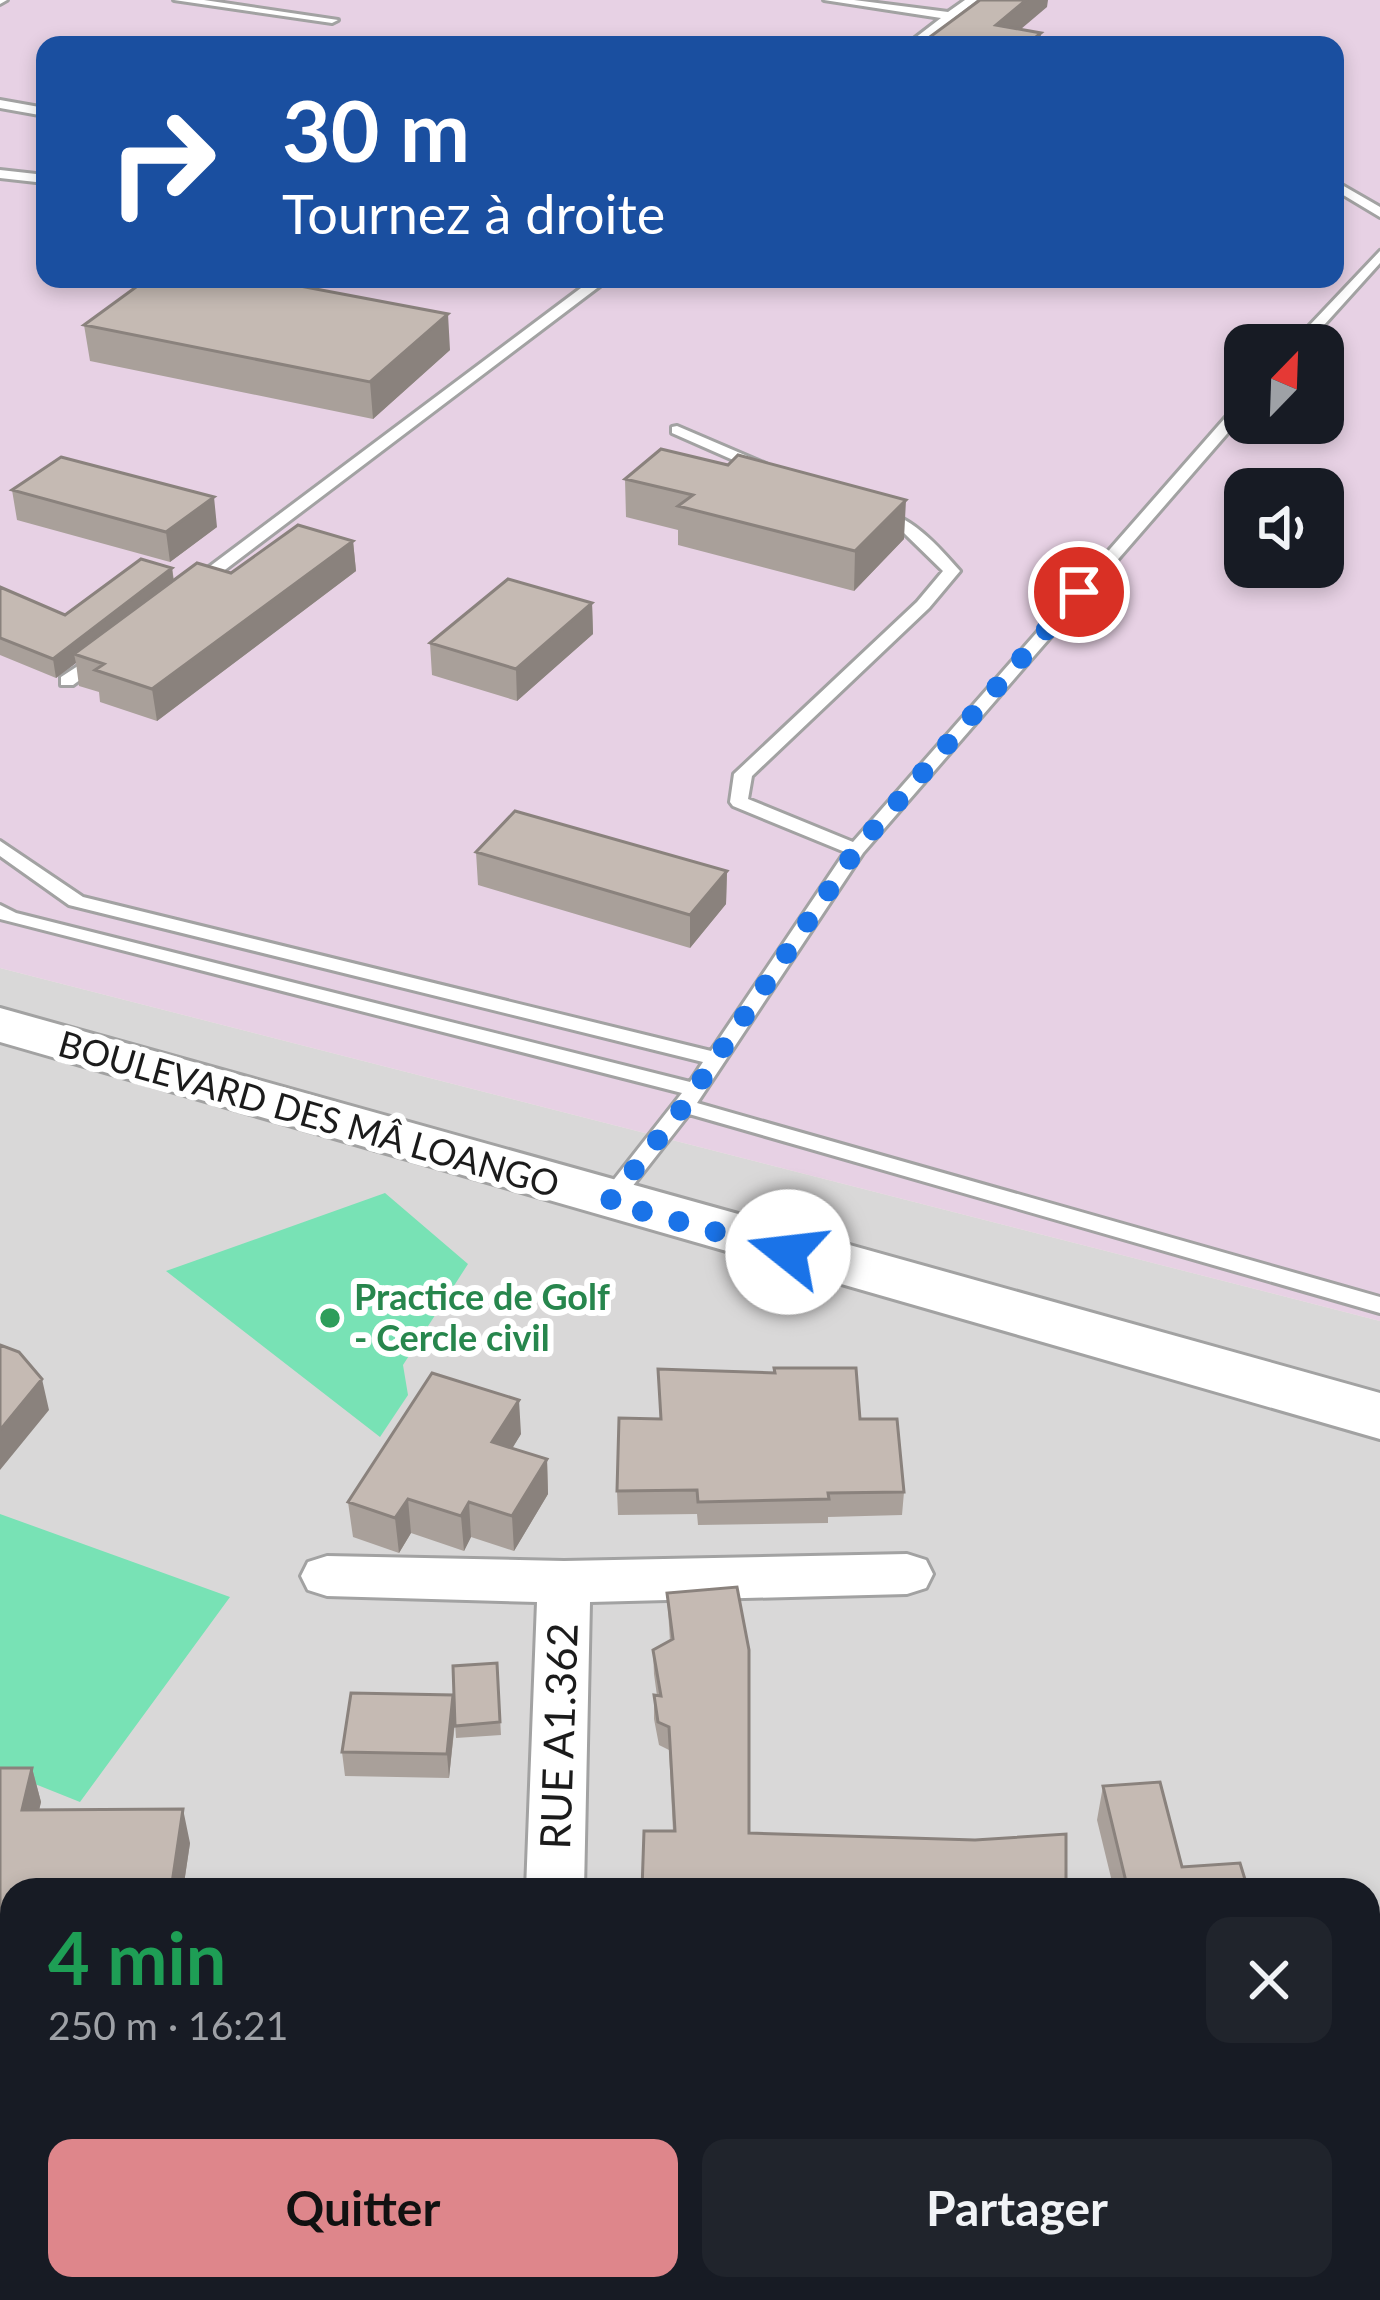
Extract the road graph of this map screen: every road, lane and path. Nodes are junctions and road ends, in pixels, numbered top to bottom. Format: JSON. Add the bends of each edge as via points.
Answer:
{"nodes":[{"id":1,"x":178,"y":0,"type":"edge"},
{"id":2,"x":829,"y":0,"type":"edge"},
{"id":3,"x":972,"y":0,"type":"edge"},
{"id":4,"x":951,"y":16,"type":"junction"},
{"id":5,"x":332,"y":20,"type":"dead end"},
{"id":6,"x":925,"y":36,"type":"edge"},
{"id":7,"x":0,"y":104,"type":"edge"},
{"id":8,"x":36,"y":110,"type":"edge"},
{"id":9,"x":0,"y":174,"type":"edge"},
{"id":10,"x":36,"y":178,"type":"edge"},
{"id":11,"x":1344,"y":191,"type":"edge"},
{"id":12,"x":1380,"y":213,"type":"edge"},
{"id":13,"x":1380,"y":255,"type":"edge"},
{"id":14,"x":590,"y":288,"type":"edge"},
{"id":15,"x":1317,"y":324,"type":"edge"},
{"id":16,"x":1224,"y":428,"type":"edge"},
{"id":17,"x":677,"y":430,"type":"dead end"},
{"id":18,"x":776,"y":472,"type":"edge"},
{"id":19,"x":864,"y":508,"type":"edge"},
{"id":20,"x":182,"y":595,"type":"edge"},
{"id":21,"x":106,"y":652,"type":"edge"},
{"id":22,"x":68,"y":681,"type":"dead end"},
{"id":23,"x":0,"y":847,"type":"edge"},
{"id":24,"x":856,"y":850,"type":"junction"},
{"id":25,"x":0,"y":911,"type":"edge"},
{"id":26,"x":0,"y":1024,"type":"edge"},
{"id":27,"x":712,"y":1058,"type":"junction"},
{"id":28,"x":688,"y":1098,"type":"junction"},
{"id":29,"x":609,"y":1202,"type":"junction"},
{"id":30,"x":1380,"y":1305,"type":"edge"},
{"id":31,"x":1380,"y":1416,"type":"edge"},
{"id":32,"x":907,"y":1574,"type":"dead end"},
{"id":33,"x":327,"y":1576,"type":"dead end"},
{"id":34,"x":564,"y":1582,"type":"junction"},
{"id":35,"x":555,"y":1878,"type":"edge"}],
"edges":[{"from":1,"to":5,"type":"lane"},
{"from":2,"to":4,"type":"lane"},
{"from":3,"to":4,"type":"lane"},
{"from":4,"to":6,"type":"lane"},
{"from":7,"to":8,"type":"lane"},
{"from":9,"to":10,"type":"lane"},
{"from":11,"to":12,"type":"lane"},
{"from":13,"to":15,"type":"lane"},
{"from":14,"to":20,"type":"lane"},
{"from":16,"to":24,"type":"lane"},
{"from":17,"to":18,"type":"lane"},
{"from":19,"to":24,"type":"lane","via":[[909,529],[952,571],[743,774],[739,802]]},
{"from":21,"to":22,"type":"lane"},
{"from":23,"to":27,"type":"lane","via":[[76,901]]},
{"from":24,"to":27,"type":"lane"},
{"from":25,"to":28,"type":"lane"},
{"from":26,"to":29,"type":"street","name":"BOULEVARD DES MÂ LOANGO"},
{"from":27,"to":28,"type":"lane"},
{"from":28,"to":29,"type":"lane"},
{"from":28,"to":30,"type":"lane"},
{"from":29,"to":31,"type":"street","name":"BOULEVARD DES MÂ LOANGO"},
{"from":32,"to":34,"type":"street"},
{"from":33,"to":34,"type":"street"},
{"from":34,"to":35,"type":"street","name":"RUE A1.362"}]}
